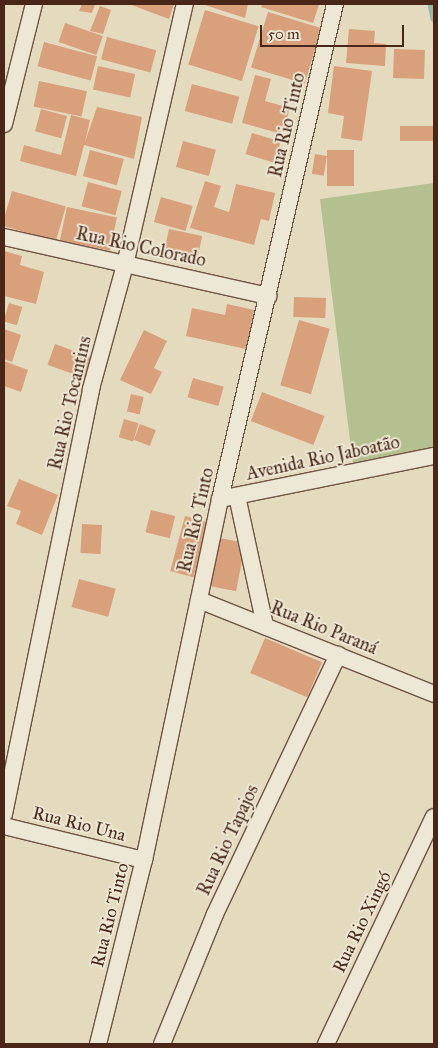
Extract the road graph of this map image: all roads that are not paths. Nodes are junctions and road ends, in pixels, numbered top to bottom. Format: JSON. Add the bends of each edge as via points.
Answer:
{"nodes":[{"id":1,"x":34,"y":4,"type":"edge"},
{"id":2,"x":185,"y":4,"type":"edge"},
{"id":3,"x":334,"y":4,"type":"edge"},
{"id":4,"x":4,"y":124,"type":"edge"},
{"id":5,"x":4,"y":237,"type":"edge"},
{"id":6,"x":125,"y":265,"type":"junction"},
{"id":7,"x":269,"y":296,"type":"junction"},
{"id":8,"x":434,"y":456,"type":"edge"},
{"id":9,"x":237,"y":496,"type":"junction"},
{"id":10,"x":220,"y":500,"type":"junction"},
{"id":11,"x":199,"y":600,"type":"junction"},
{"id":12,"x":265,"y":626,"type":"junction"},
{"id":13,"x":338,"y":655,"type":"junction"},
{"id":14,"x":434,"y":694,"type":"edge"},
{"id":15,"x":4,"y":814,"type":"edge"},
{"id":16,"x":434,"y":817,"type":"edge"},
{"id":17,"x":4,"y":826,"type":"edge"},
{"id":18,"x":144,"y":860,"type":"junction"},
{"id":19,"x":98,"y":1044,"type":"edge"},
{"id":20,"x":162,"y":1044,"type":"edge"},
{"id":21,"x":326,"y":1044,"type":"edge"}],
"edges":[{"from":1,"to":4,"type":"street"},
{"from":2,"to":6,"type":"street","name":"Rua Rio Tocantins"},
{"from":3,"to":7,"type":"street","name":"Rua Rio Tinto"},
{"from":5,"to":6,"type":"street","name":"Rua Rio Colorado"},
{"from":6,"to":7,"type":"street","name":"Rua Rio Colorado"},
{"from":6,"to":15,"type":"street","name":"Rua Rio Tocantins","via":[[91,390]]},
{"from":7,"to":10,"type":"street","name":"Rua Rio Tinto"},
{"from":8,"to":9,"type":"street","name":"Avenida Rio Jaboatão"},
{"from":9,"to":10,"type":"street","name":"Avenida Rio Jaboatão"},
{"from":9,"to":12,"type":"street","name":"Rua Rio Tinto"},
{"from":10,"to":11,"type":"street","name":"Rua Rio Tinto"},
{"from":11,"to":12,"type":"street","name":"Rua Rio Paraná"},
{"from":11,"to":18,"type":"street","name":"Rua Rio Tinto"},
{"from":12,"to":13,"type":"street","name":"Rua Rio Paraná"},
{"from":13,"to":14,"type":"street","name":"Rua Rio Paraná"},
{"from":13,"to":20,"type":"street","name":"Rua Rio Tapajos","via":[[215,914]]},
{"from":16,"to":21,"type":"street","name":"Rua Rio Xingó"},
{"from":17,"to":18,"type":"street","name":"Rua Rio Una"},
{"from":18,"to":19,"type":"street","name":"Rua Rio Tinto"}]}
